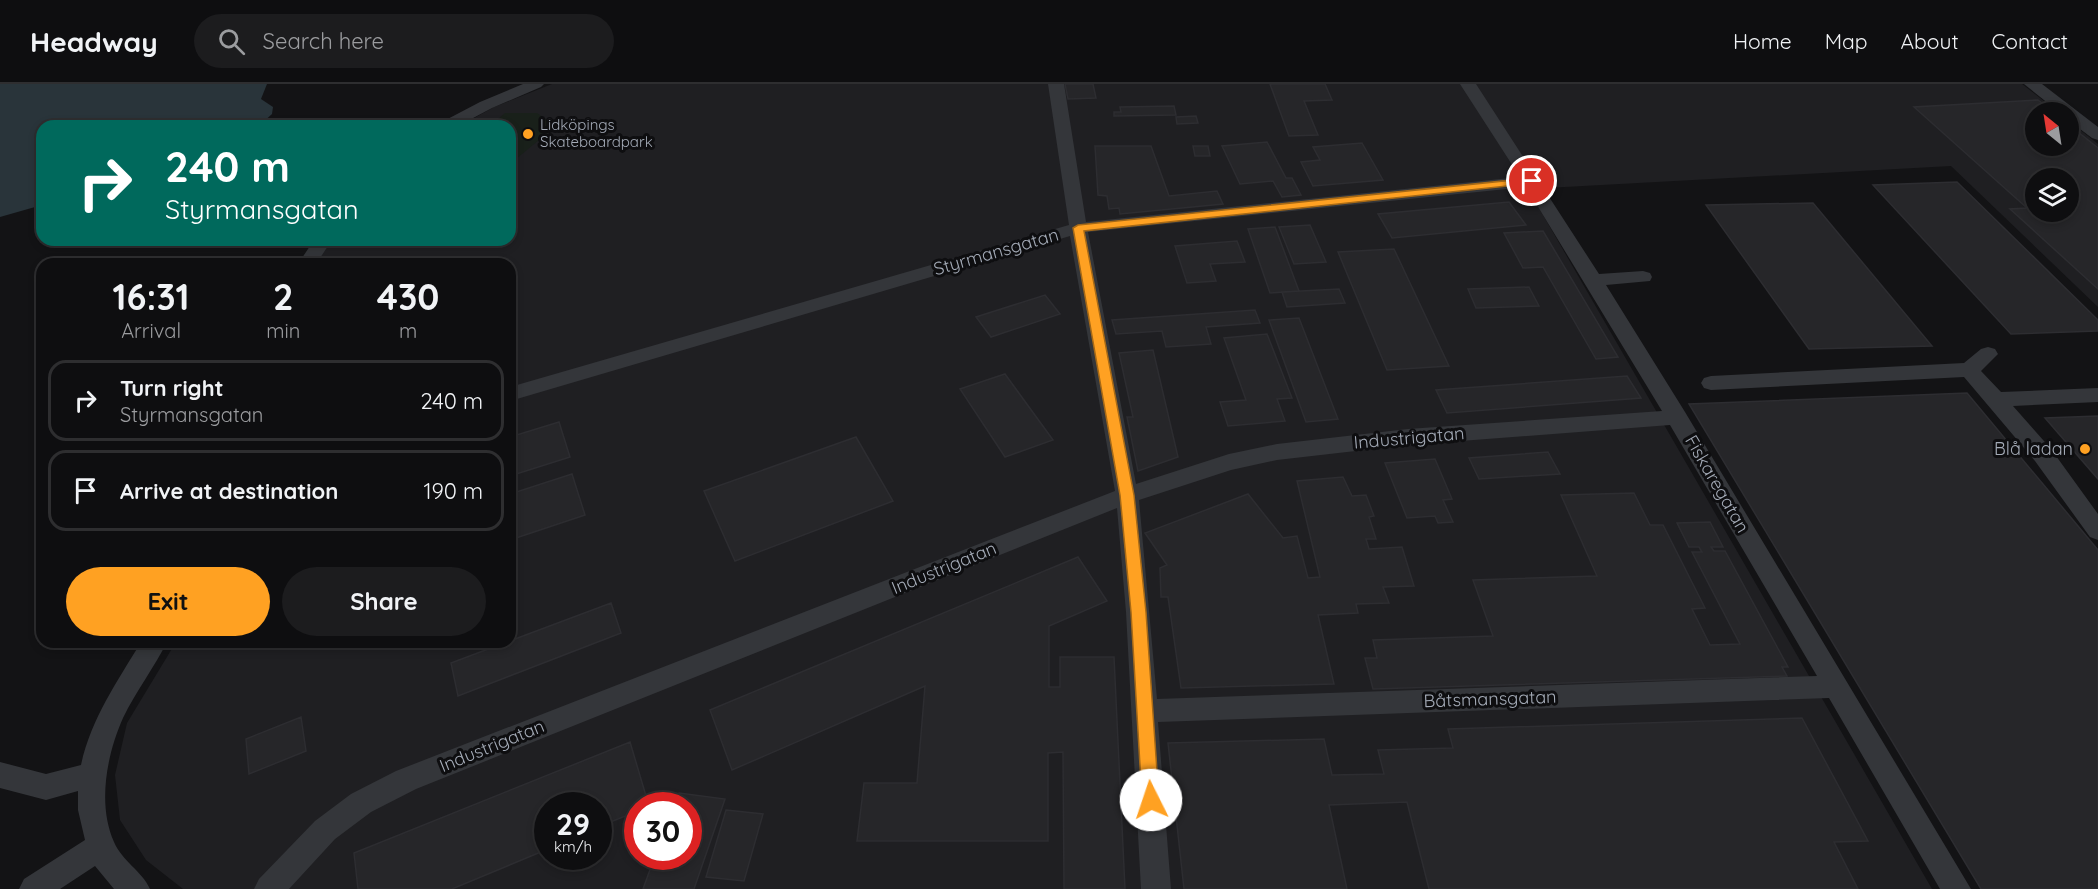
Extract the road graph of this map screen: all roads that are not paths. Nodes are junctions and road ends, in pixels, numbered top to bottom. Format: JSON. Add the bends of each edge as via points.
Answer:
{"nodes":[{"id":1,"x":536,"y":84,"type":"edge"},
{"id":2,"x":1056,"y":84,"type":"edge"},
{"id":3,"x":1468,"y":84,"type":"edge"},
{"id":4,"x":2032,"y":84,"type":"edge"},
{"id":5,"x":457,"y":120,"type":"edge"},
{"id":6,"x":2098,"y":135,"type":"edge"},
{"id":7,"x":1532,"y":181,"type":"junction"},
{"id":8,"x":1078,"y":228,"type":"junction"},
{"id":9,"x":1643,"y":277,"type":"dead end"},
{"id":10,"x":1594,"y":280,"type":"junction"},
{"id":11,"x":1988,"y":354,"type":"dead end"},
{"id":12,"x":1969,"y":370,"type":"junction"},
{"id":13,"x":1711,"y":383,"type":"dead end"},
{"id":14,"x":516,"y":392,"type":"edge"},
{"id":15,"x":2098,"y":395,"type":"edge"},
{"id":16,"x":1996,"y":400,"type":"junction"},
{"id":17,"x":1677,"y":417,"type":"junction"},
{"id":18,"x":1127,"y":495,"type":"junction"},
{"id":19,"x":2094,"y":519,"type":"edge"},
{"id":20,"x":150,"y":648,"type":"edge"},
{"id":21,"x":1835,"y":687,"type":"junction"},
{"id":22,"x":1145,"y":711,"type":"junction"},
{"id":23,"x":0,"y":775,"type":"edge"},
{"id":24,"x":93,"y":775,"type":"junction"},
{"id":25,"x":99,"y":847,"type":"junction"},
{"id":26,"x":34,"y":889,"type":"edge"},
{"id":27,"x":135,"y":889,"type":"edge"},
{"id":28,"x":269,"y":889,"type":"edge"},
{"id":29,"x":1156,"y":889,"type":"edge"},
{"id":30,"x":1956,"y":889,"type":"edge"}],
"edges":[{"from":1,"to":5,"type":"street"},
{"from":2,"to":8,"type":"street"},
{"from":3,"to":7,"type":"street","name":"Fiskaregatan"},
{"from":4,"to":6,"type":"street"},
{"from":7,"to":8,"type":"street","name":"Styrmansgatan"},
{"from":7,"to":10,"type":"street","name":"Fiskaregatan"},
{"from":8,"to":14,"type":"street","name":"Styrmansgatan"},
{"from":8,"to":18,"type":"street"},
{"from":9,"to":10,"type":"street"},
{"from":10,"to":17,"type":"street","name":"Fiskaregatan"},
{"from":11,"to":12,"type":"street"},
{"from":12,"to":13,"type":"street"},
{"from":12,"to":16,"type":"street"},
{"from":15,"to":16,"type":"street"},
{"from":16,"to":19,"type":"street"},
{"from":17,"to":18,"type":"street","name":"Industrigatan","via":[[1408,437],[1277,452],[1229,462]]},
{"from":17,"to":21,"type":"street","name":"Fiskaregatan"},
{"from":18,"to":22,"type":"street"},
{"from":18,"to":28,"type":"street","name":"Industrigatan","via":[[406,780],[361,803],[325,830]]},
{"from":20,"to":24,"type":"street","via":[[110,717]]},
{"from":21,"to":22,"type":"street","name":"Båtsmansgatan"},
{"from":21,"to":30,"type":"street","name":"Fiskaregatan"},
{"from":22,"to":29,"type":"street"},
{"from":23,"to":24,"type":"street","via":[[46,787]]},
{"from":24,"to":25,"type":"street","via":[[93,822]]},
{"from":25,"to":26,"type":"street"},
{"from":25,"to":27,"type":"street","via":[[112,869]]}]}
